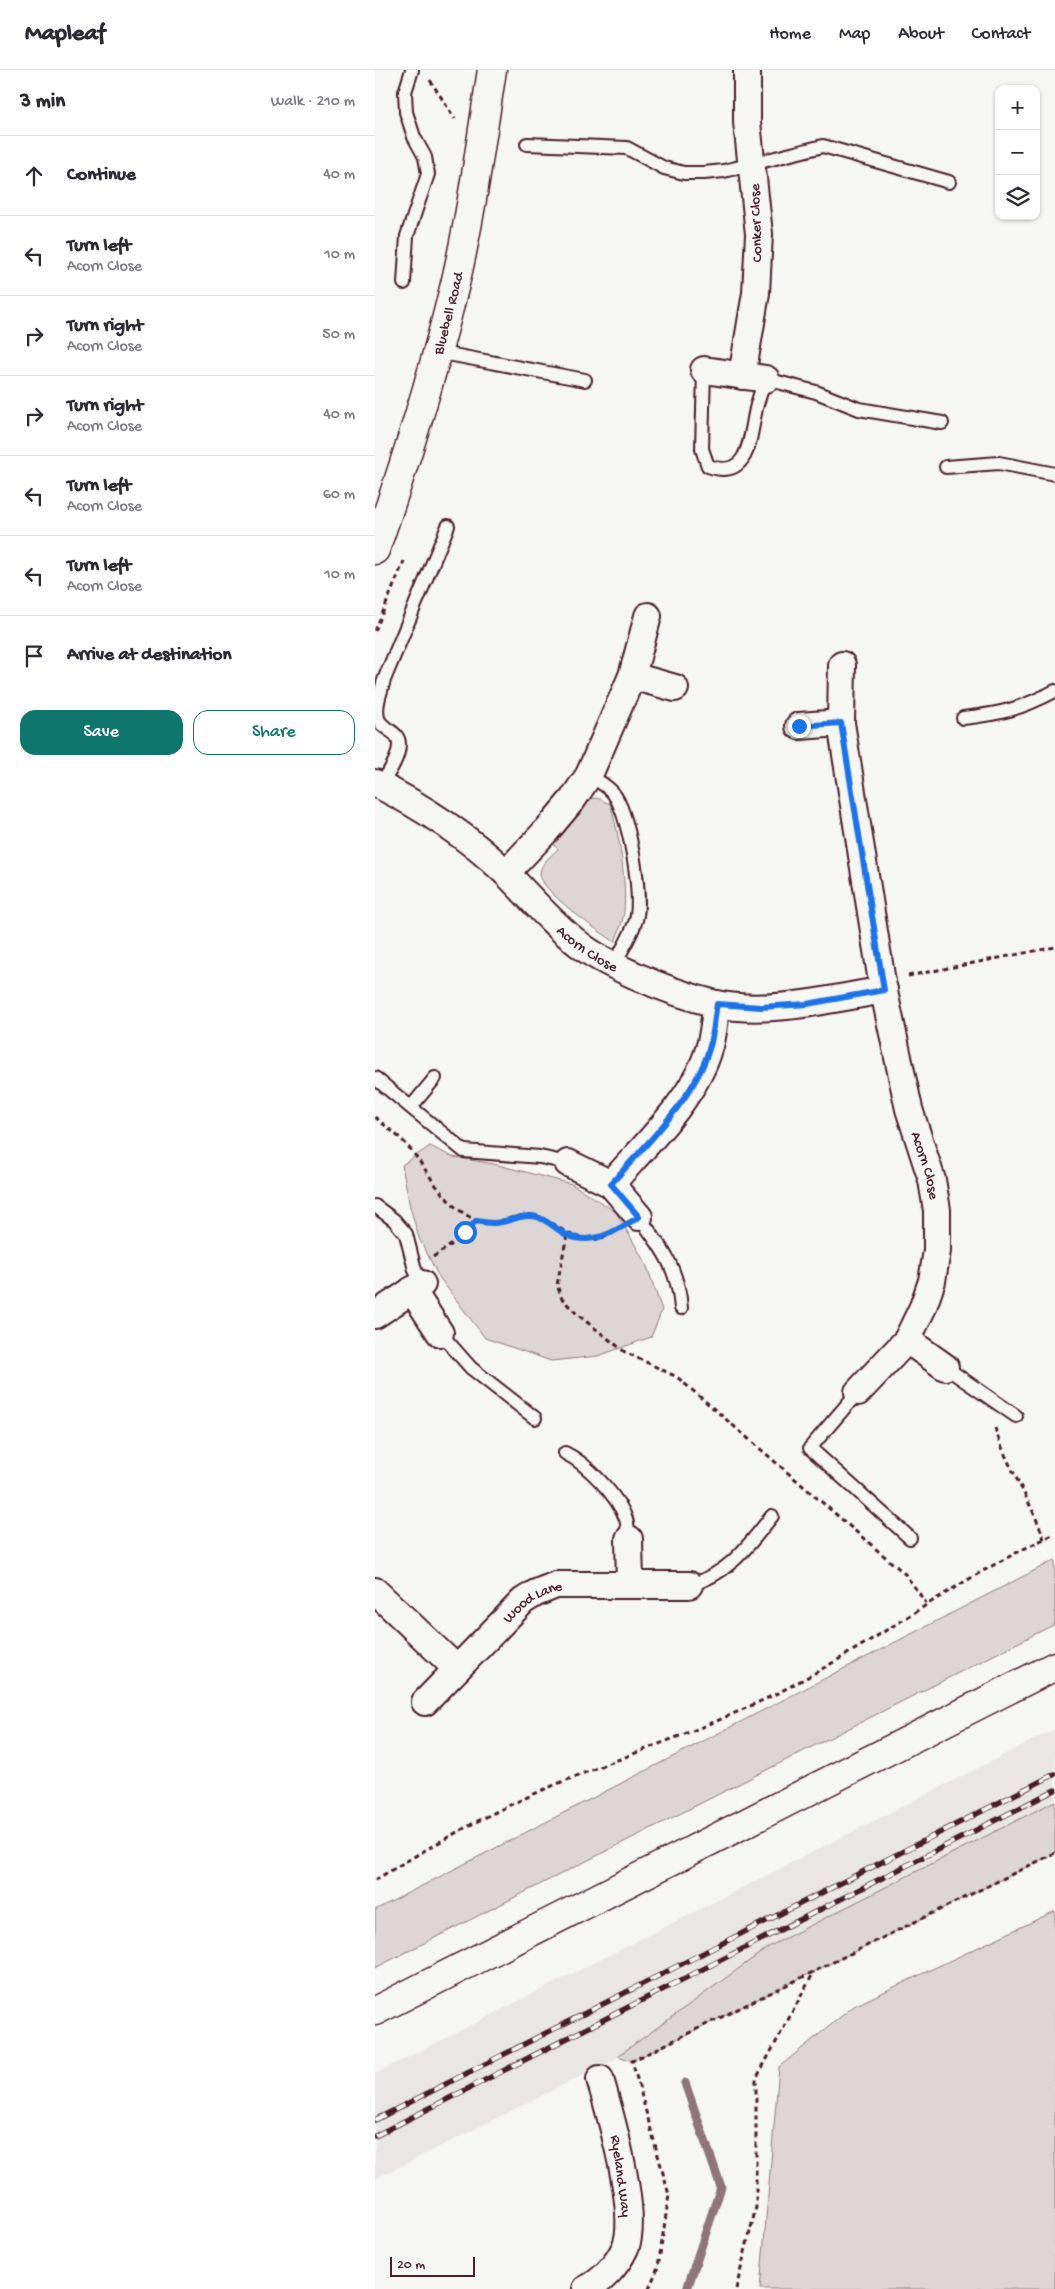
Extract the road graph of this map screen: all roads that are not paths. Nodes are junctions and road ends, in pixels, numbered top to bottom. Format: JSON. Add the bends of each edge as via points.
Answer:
{"nodes":[{"id":1,"x":411,"y":70,"type":"edge"},
{"id":2,"x":492,"y":70,"type":"edge"},
{"id":3,"x":747,"y":70,"type":"edge"},
{"id":4,"x":527,"y":144,"type":"dead end"},
{"id":5,"x":752,"y":164,"type":"junction"},
{"id":6,"x":949,"y":182,"type":"dead end"},
{"id":7,"x":404,"y":283,"type":"dead end"},
{"id":8,"x":437,"y":352,"type":"junction"},
{"id":9,"x":704,"y":370,"type":"joint"},
{"id":10,"x":754,"y":377,"type":"junction"},
{"id":11,"x":585,"y":380,"type":"dead end"},
{"id":12,"x":943,"y":423,"type":"dead end"},
{"id":13,"x":946,"y":468,"type":"dead end"},
{"id":14,"x":1055,"y":474,"type":"edge"},
{"id":15,"x":448,"y":526,"type":"dead end"},
{"id":16,"x":375,"y":550,"type":"edge"},
{"id":17,"x":648,"y":616,"type":"dead end"},
{"id":18,"x":843,"y":666,"type":"dead end"},
{"id":19,"x":633,"y":676,"type":"junction"},
{"id":20,"x":675,"y":688,"type":"dead end"},
{"id":21,"x":1055,"y":691,"type":"edge"},
{"id":22,"x":963,"y":718,"type":"dead end"},
{"id":23,"x":841,"y":723,"type":"junction"},
{"id":24,"x":799,"y":726,"type":"dead end"},
{"id":25,"x":589,"y":775,"type":"junction"},
{"id":26,"x":377,"y":788,"type":"edge"},
{"id":27,"x":505,"y":873,"type":"junction"},
{"id":28,"x":614,"y":965,"type":"junction"},
{"id":29,"x":883,"y":986,"type":"junction"},
{"id":30,"x":717,"y":1004,"type":"junction"},
{"id":31,"x":375,"y":1078,"type":"edge"},
{"id":32,"x":435,"y":1078,"type":"dead end"},
{"id":33,"x":411,"y":1107,"type":"junction"},
{"id":34,"x":568,"y":1164,"type":"joint"},
{"id":35,"x":611,"y":1184,"type":"junction"},
{"id":36,"x":375,"y":1206,"type":"edge"},
{"id":37,"x":639,"y":1217,"type":"joint"},
{"id":38,"x":416,"y":1281,"type":"junction"},
{"id":39,"x":681,"y":1308,"type":"dead end"},
{"id":40,"x":375,"y":1315,"type":"edge"},
{"id":41,"x":440,"y":1333,"type":"joint"},
{"id":42,"x":907,"y":1340,"type":"junction"},
{"id":43,"x":945,"y":1367,"type":"joint"},
{"id":44,"x":858,"y":1392,"type":"joint"},
{"id":45,"x":1016,"y":1416,"type":"dead end"},
{"id":46,"x":535,"y":1418,"type":"dead end"},
{"id":47,"x":565,"y":1453,"type":"dead end"},
{"id":48,"x":772,"y":1516,"type":"dead end"},
{"id":49,"x":910,"y":1538,"type":"dead end"},
{"id":50,"x":629,"y":1539,"type":"joint"},
{"id":51,"x":630,"y":1585,"type":"junction"},
{"id":52,"x":689,"y":1585,"type":"joint"},
{"id":53,"x":375,"y":1591,"type":"edge"},
{"id":54,"x":1055,"y":1666,"type":"edge"},
{"id":55,"x":457,"y":1669,"type":"junction"},
{"id":56,"x":425,"y":1702,"type":"dead end"},
{"id":57,"x":375,"y":2011,"type":"edge"},
{"id":58,"x":599,"y":2079,"type":"dead end"},
{"id":59,"x":587,"y":2289,"type":"edge"}],
"edges":[{"from":1,"to":7,"type":"lane","via":[[405,92],[406,112],[425,157],[428,174],[407,236]]},
{"from":2,"to":8,"type":"main road","name":"Bluebell Road","via":[[475,183],[456,279]]},
{"from":3,"to":5,"type":"street","name":"Conker Close","via":[[747,122]]},
{"from":4,"to":5,"type":"lane","via":[[627,148],[664,168],[684,173],[724,171]]},
{"from":5,"to":6,"type":"lane","via":[[823,146]]},
{"from":5,"to":10,"type":"street","name":"Conker Close","via":[[759,234]]},
{"from":8,"to":11,"type":"lane"},
{"from":8,"to":16,"type":"main road","name":"Bluebell Road","via":[[412,442]]},
{"from":9,"to":10,"type":"street"},
{"from":9,"to":10,"type":"lane","via":[[703,449],[708,466],[720,470],[733,466],[750,444],[757,402]]},
{"from":10,"to":12,"type":"lane","via":[[816,392],[859,409]]},
{"from":13,"to":14,"type":"lane","via":[[999,463]]},
{"from":15,"to":26,"type":"lane","via":[[377,703],[378,719],[383,727],[394,733],[399,743],[396,757]]},
{"from":17,"to":19,"type":"street"},
{"from":18,"to":23,"type":"street","name":"Acorn Close"},
{"from":19,"to":20,"type":"street"},
{"from":19,"to":25,"type":"street"},
{"from":21,"to":22,"type":"lane","via":[[1009,711]]},
{"from":23,"to":24,"type":"street"},
{"from":23,"to":29,"type":"street","name":"Acorn Close"},
{"from":25,"to":27,"type":"street","via":[[547,830]]},
{"from":25,"to":28,"type":"lane","via":[[613,793],[625,817],[633,854],[638,896],[636,920]]},
{"from":26,"to":27,"type":"street","name":"Acorn Close","via":[[426,810],[462,834]]},
{"from":27,"to":28,"type":"street","name":"Acorn Close","via":[[585,949]]},
{"from":28,"to":30,"type":"street","name":"Acorn Close","via":[[655,985]]},
{"from":29,"to":30,"type":"street","name":"Acorn Close","via":[[807,1004],[761,1007]]},
{"from":29,"to":42,"type":"street","name":"Acorn Close","via":[[909,1109],[932,1180],[937,1210],[937,1251],[932,1281]]},
{"from":30,"to":35,"type":"street","via":[[710,1048],[700,1073]]},
{"from":31,"to":33,"type":"lane"},
{"from":32,"to":33,"type":"lane"},
{"from":33,"to":34,"type":"lane","via":[[464,1151],[540,1157]]},
{"from":34,"to":35,"type":"street"},
{"from":35,"to":37,"type":"street"},
{"from":36,"to":38,"type":"lane","via":[[406,1234]]},
{"from":37,"to":39,"type":"lane","via":[[669,1260]]},
{"from":38,"to":40,"type":"street"},
{"from":38,"to":41,"type":"street"},
{"from":41,"to":46,"type":"lane","via":[[471,1368]]},
{"from":42,"to":43,"type":"street"},
{"from":42,"to":44,"type":"street","name":"Acorn Close"},
{"from":43,"to":45,"type":"lane"},
{"from":44,"to":49,"type":"lane","via":[[810,1448]]},
{"from":47,"to":50,"type":"lane","via":[[579,1460],[602,1483],[625,1518]]},
{"from":48,"to":52,"type":"lane","via":[[742,1554],[721,1572],[706,1581]]},
{"from":50,"to":51,"type":"street"},
{"from":51,"to":52,"type":"street","name":"Wood Lane"},
{"from":51,"to":55,"type":"street","name":"Wood Lane","via":[[556,1585],[536,1593],[523,1601]]},
{"from":53,"to":55,"type":"street"},
{"from":54,"to":57,"type":"main road"},
{"from":55,"to":56,"type":"street","name":"Wood Lane"},
{"from":58,"to":59,"type":"street","name":"Ryeland Way","via":[[616,2133],[629,2212],[626,2247],[602,2281]]}]}
